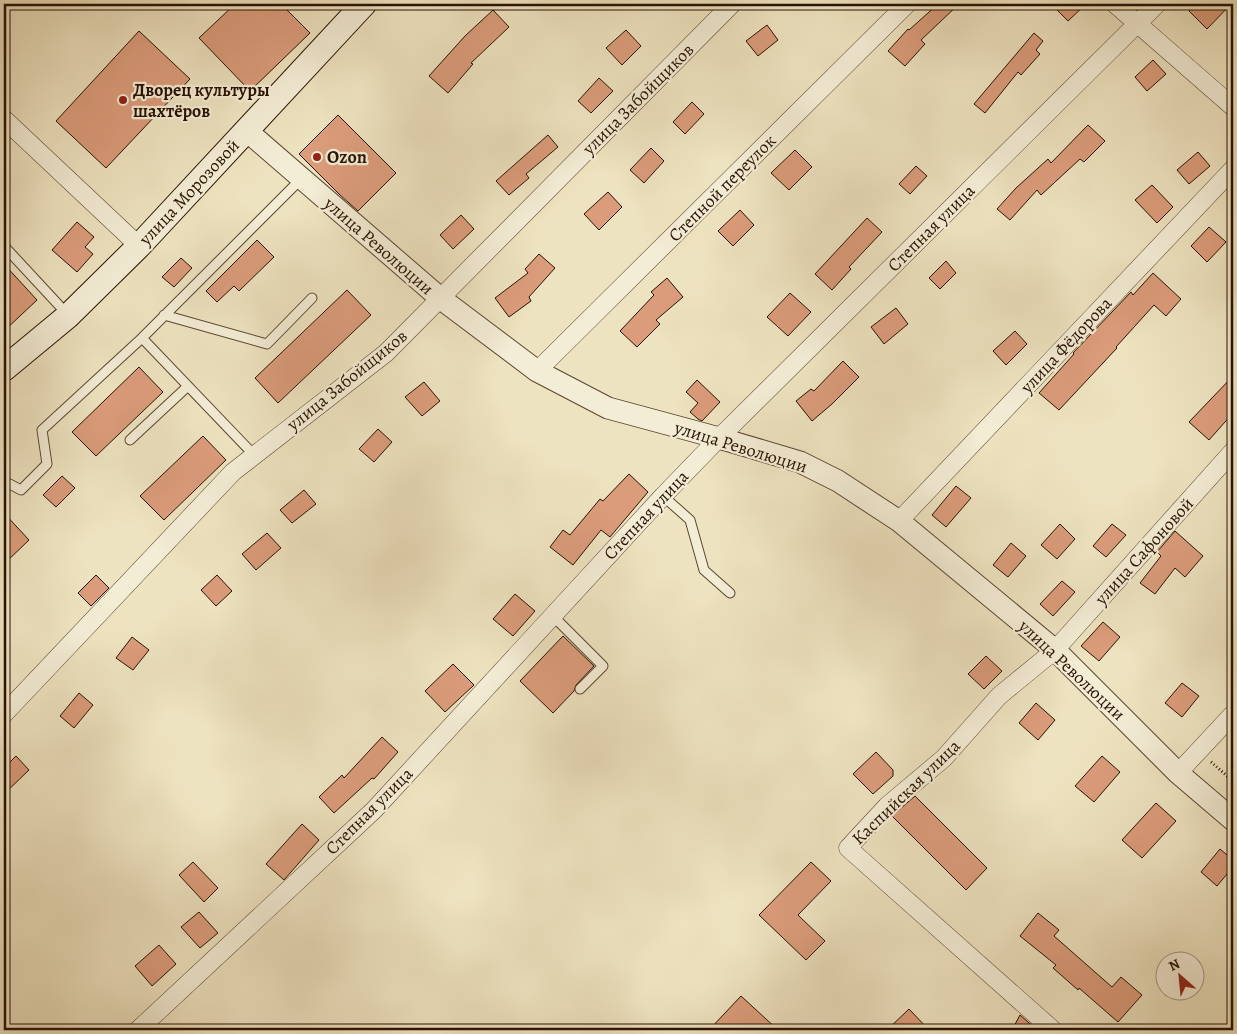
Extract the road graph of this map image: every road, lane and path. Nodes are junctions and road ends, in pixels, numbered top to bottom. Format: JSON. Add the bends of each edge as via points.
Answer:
{"nodes":[{"id":1,"x":364,"y":4,"type":"edge"},
{"id":2,"x":732,"y":4,"type":"edge"},
{"id":3,"x":906,"y":4,"type":"edge"},
{"id":4,"x":1115,"y":4,"type":"edge"},
{"id":5,"x":1157,"y":4,"type":"edge"},
{"id":6,"x":1138,"y":23,"type":"junction"},
{"id":7,"x":1233,"y":107,"type":"edge"},
{"id":8,"x":4,"y":119,"type":"edge"},
{"id":9,"x":246,"y":131,"type":"junction"},
{"id":10,"x":1233,"y":169,"type":"edge"},
{"id":11,"x":301,"y":179,"type":"junction"},
{"id":12,"x":4,"y":246,"type":"edge"},
{"id":13,"x":139,"y":246,"type":"junction"},
{"id":14,"x":312,"y":298,"type":"dead end"},
{"id":15,"x":440,"y":298,"type":"junction"},
{"id":16,"x":164,"y":315,"type":"junction"},
{"id":17,"x":68,"y":316,"type":"junction"},
{"id":18,"x":142,"y":338,"type":"junction"},
{"id":19,"x":4,"y":370,"type":"edge"},
{"id":20,"x":537,"y":371,"type":"junction"},
{"id":21,"x":188,"y":386,"type":"junction"},
{"id":22,"x":719,"y":438,"type":"junction"},
{"id":23,"x":130,"y":440,"type":"dead end"},
{"id":24,"x":1233,"y":451,"type":"edge"},
{"id":25,"x":254,"y":455,"type":"junction"},
{"id":26,"x":4,"y":481,"type":"edge"},
{"id":27,"x":663,"y":496,"type":"junction"},
{"id":28,"x":899,"y":521,"type":"junction"},
{"id":29,"x":730,"y":593,"type":"dead end"},
{"id":30,"x":552,"y":616,"type":"junction"},
{"id":31,"x":1055,"y":650,"type":"junction"},
{"id":32,"x":580,"y":689,"type":"dead end"},
{"id":33,"x":4,"y":714,"type":"edge"},
{"id":34,"x":1233,"y":714,"type":"edge"},
{"id":35,"x":1198,"y":751,"type":"junction"},
{"id":36,"x":1178,"y":773,"type":"junction"},
{"id":37,"x":1233,"y":781,"type":"edge"},
{"id":38,"x":1233,"y":820,"type":"edge"},
{"id":39,"x":138,"y":1030,"type":"edge"},
{"id":40,"x":1053,"y":1030,"type":"edge"}],
"edges":[{"from":1,"to":9,"type":"main road","name":"улица Морозовой"},
{"from":2,"to":15,"type":"street","name":"улица Забойщиков"},
{"from":3,"to":20,"type":"street","name":"Степной переулок"},
{"from":4,"to":6,"type":"street"},
{"from":5,"to":6,"type":"street","name":"Степная улица"},
{"from":6,"to":7,"type":"street"},
{"from":6,"to":22,"type":"street","name":"Степная улица"},
{"from":8,"to":13,"type":"street"},
{"from":9,"to":11,"type":"street","name":"улица Революции"},
{"from":9,"to":13,"type":"main road","name":"улица Морозовой"},
{"from":10,"to":28,"type":"street","name":"улица Фёдорова"},
{"from":11,"to":15,"type":"street","name":"улица Революции"},
{"from":11,"to":16,"type":"lane"},
{"from":12,"to":17,"type":"lane"},
{"from":13,"to":17,"type":"main road","name":"улица Морозовой"},
{"from":14,"to":16,"type":"lane","via":[[267,344]]},
{"from":15,"to":20,"type":"street","name":"улица Революции"},
{"from":15,"to":25,"type":"street","name":"улица Забойщиков","via":[[386,353]]},
{"from":16,"to":18,"type":"lane"},
{"from":17,"to":19,"type":"main road","name":"улица Морозовой"},
{"from":18,"to":21,"type":"lane"},
{"from":18,"to":26,"type":"lane","via":[[42,430],[47,464],[21,490]]},
{"from":20,"to":22,"type":"street","name":"улица Революции","via":[[608,408]]},
{"from":21,"to":23,"type":"lane"},
{"from":21,"to":25,"type":"lane"},
{"from":22,"to":27,"type":"street","name":"Степная улица"},
{"from":22,"to":28,"type":"street","name":"улица Революции","via":[[800,462],[838,481]]},
{"from":24,"to":31,"type":"street","name":"улица Сафоновой"},
{"from":25,"to":33,"type":"street","name":"улица Забойщиков","via":[[233,472]]},
{"from":27,"to":29,"type":"lane","via":[[690,520],[704,570]]},
{"from":27,"to":30,"type":"street","name":"Степная улица"},
{"from":28,"to":31,"type":"street","name":"улица Революции"},
{"from":30,"to":32,"type":"lane","via":[[603,666]]},
{"from":30,"to":39,"type":"street","name":"Степная улица","via":[[374,810]]},
{"from":31,"to":36,"type":"street","name":"улица Революции"},
{"from":31,"to":40,"type":"street","name":"Каспийская улица","via":[[999,696],[944,758],[887,806],[848,848]]},
{"from":34,"to":35,"type":"street"},
{"from":35,"to":36,"type":"street"},
{"from":35,"to":37,"type":"path"},
{"from":36,"to":38,"type":"street","name":"улица Революции"}]}
